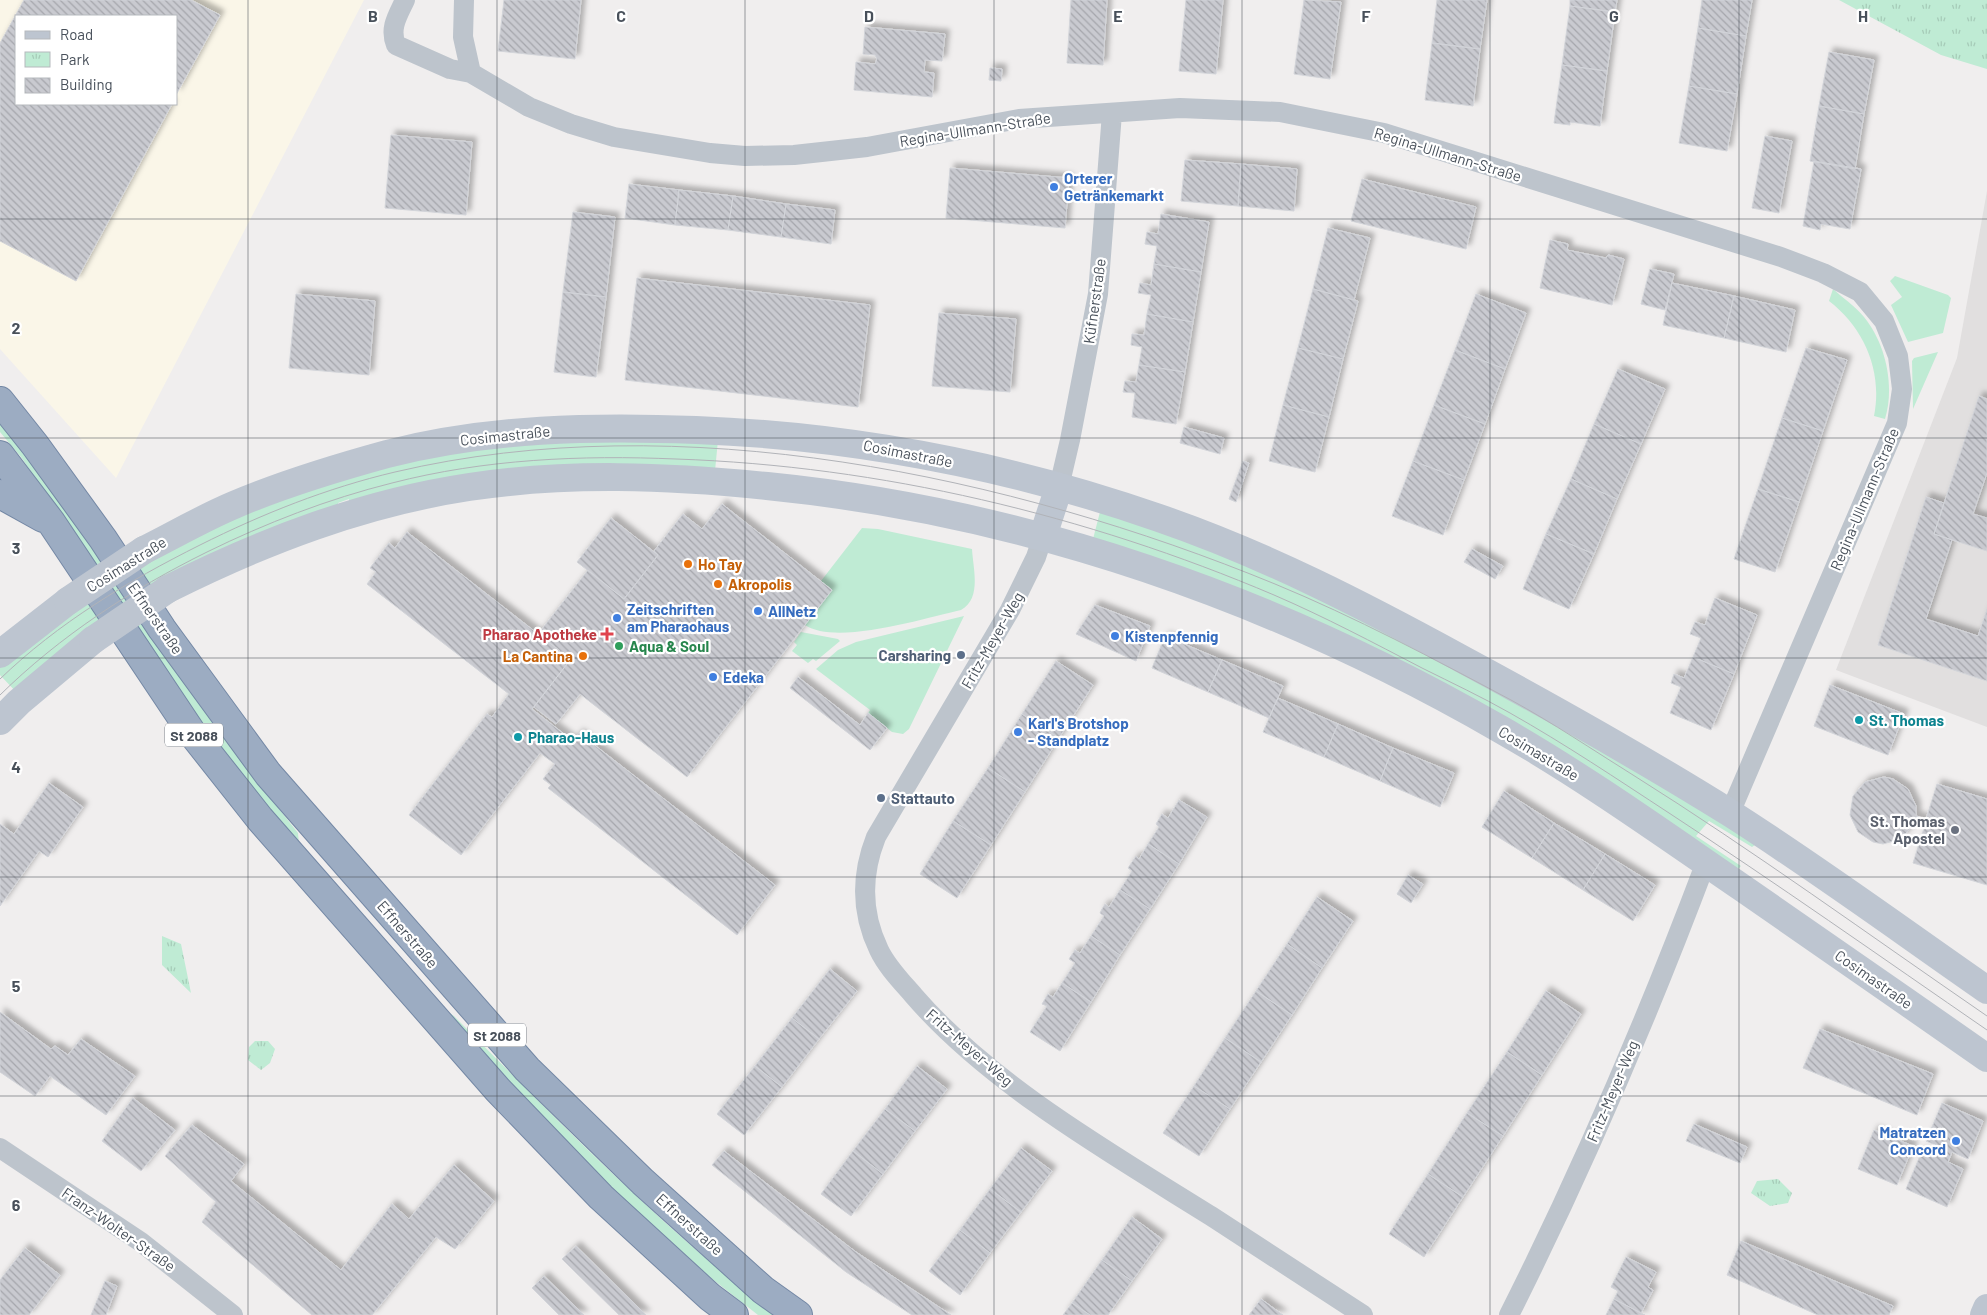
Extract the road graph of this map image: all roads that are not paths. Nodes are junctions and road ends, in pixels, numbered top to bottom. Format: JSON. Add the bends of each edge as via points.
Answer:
{"nodes":[{"id":1,"x":405,"y":0,"type":"edge"},
{"id":2,"x":464,"y":0,"type":"edge"},
{"id":3,"x":471,"y":73,"type":"junction"},
{"id":4,"x":1112,"y":113,"type":"junction"},
{"id":5,"x":0,"y":401,"type":"edge"},
{"id":6,"x":0,"y":455,"type":"edge"},
{"id":7,"x":1059,"y":487,"type":"junction"},
{"id":8,"x":0,"y":494,"type":"edge"},
{"id":9,"x":51,"y":522,"type":"junction"},
{"id":10,"x":1043,"y":536,"type":"junction"},
{"id":11,"x":0,"y":654,"type":"edge"},
{"id":12,"x":0,"y":721,"type":"edge"},
{"id":13,"x":1730,"y":813,"type":"junction"},
{"id":14,"x":1706,"y":862,"type":"junction"},
{"id":15,"x":1987,"y":990,"type":"edge"},
{"id":16,"x":1987,"y":1058,"type":"edge"},
{"id":17,"x":0,"y":1148,"type":"edge"},
{"id":18,"x":1987,"y":1308,"type":"edge"},
{"id":19,"x":234,"y":1315,"type":"edge"},
{"id":20,"x":734,"y":1315,"type":"edge"},
{"id":21,"x":798,"y":1315,"type":"edge"},
{"id":22,"x":1363,"y":1315,"type":"edge"},
{"id":23,"x":1509,"y":1315,"type":"edge"},
{"id":24,"x":1984,"y":1315,"type":"edge"}],
"edges":[{"from":1,"to":3,"type":"street","name":"Regina-Ullmann-Straße","via":[[393,26],[392,36],[396,45],[450,69]]},
{"from":2,"to":3,"type":"street","via":[[463,37]]},
{"from":3,"to":4,"type":"street","name":"Regina-Ullmann-Straße","via":[[529,107],[579,126],[614,136],[745,156],[859,148],[1019,119]]},
{"from":4,"to":7,"type":"street","name":"Küfnerstraße","via":[[1098,294]]},
{"from":4,"to":13,"type":"street","name":"Regina-Ullmann-Straße","via":[[1180,108],[1266,111],[1384,133],[1777,255],[1860,292],[1884,321],[1898,356],[1902,389],[1897,423]]},
{"from":5,"to":21,"type":"highway","name":"Effnerstraße","number":"St 2088","via":[[76,502],[162,629],[268,774],[527,1069],[643,1182],[763,1290]]},
{"from":6,"to":9,"type":"highway","number":"St 2088"},
{"from":7,"to":10,"type":"main road"},
{"from":7,"to":11,"type":"main road","name":"Cosimastraße","bridge":true,"via":[[916,454],[830,440],[750,432],[637,428],[528,430],[458,440],[389,454],[234,505],[144,550],[68,601]]},
{"from":7,"to":13,"type":"main road","name":"Cosimastraße","via":[[1158,517],[1361,604],[1522,691]]},
{"from":8,"to":9,"type":"highway"},
{"from":9,"to":20,"type":"highway","number":"St 2088","via":[[192,733],[260,819],[505,1098],[601,1198]]},
{"from":10,"to":12,"type":"main road","name":"Cosimastraße","bridge":true,"via":[[907,505],[725,481],[627,476],[535,479],[466,488],[397,501],[316,524],[255,547],[168,589],[93,640]]},
{"from":10,"to":14,"type":"main road","name":"Cosimastraße","via":[[1142,565],[1269,614],[1342,647],[1500,729],[1588,782]]},
{"from":10,"to":22,"type":"street","name":"Fritz-Meyer-Weg","via":[[1010,610],[876,837],[865,873],[864,898],[880,951],[898,978],[931,1016],[1024,1093],[1127,1164]]},
{"from":13,"to":15,"type":"main road","name":"Cosimastraße"},
{"from":14,"to":16,"type":"main road","name":"Cosimastraße"},
{"from":14,"to":23,"type":"street","name":"Fritz-Meyer-Weg","via":[[1600,1120]]},
{"from":17,"to":19,"type":"street","name":"Franz-Wolter-Straße","via":[[140,1242]]},
{"from":18,"to":24,"type":"main road"}]}
